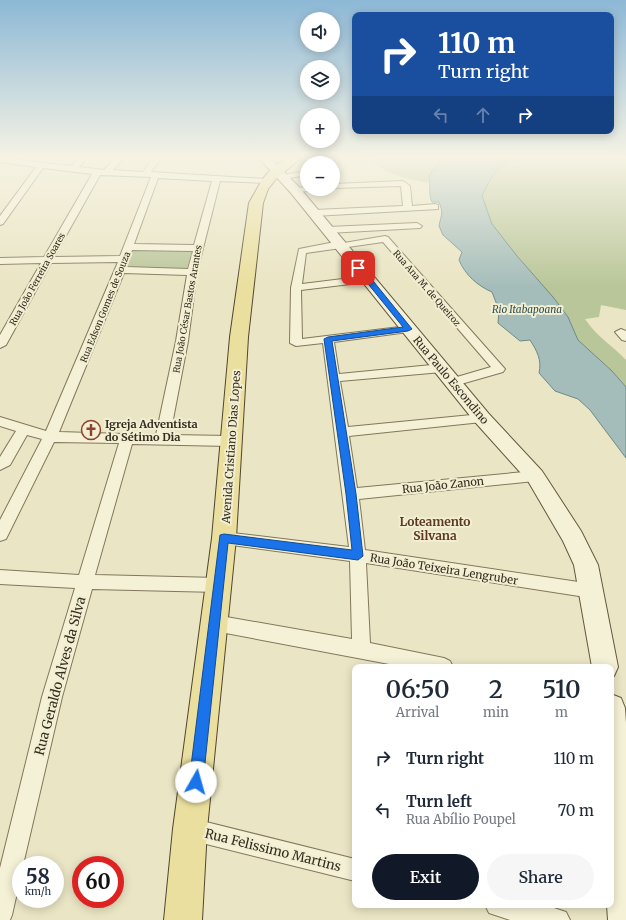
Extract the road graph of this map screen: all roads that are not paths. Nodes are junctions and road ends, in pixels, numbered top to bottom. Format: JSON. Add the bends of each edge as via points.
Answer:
{"nodes":[{"id":1,"x":15,"y":200,"type":"edge"},
{"id":2,"x":84,"y":200,"type":"edge"},
{"id":3,"x":143,"y":200,"type":"edge"},
{"id":4,"x":211,"y":200,"type":"edge"},
{"id":5,"x":257,"y":200,"type":"edge"},
{"id":6,"x":307,"y":200,"type":"edge"},
{"id":7,"x":407,"y":200,"type":"edge"},
{"id":8,"x":435,"y":207,"type":"dead end"},
{"id":9,"x":408,"y":208,"type":"junction"},
{"id":10,"x":314,"y":213,"type":"junction"},
{"id":11,"x":0,"y":222,"type":"edge"},
{"id":12,"x":417,"y":226,"type":"dead end"},
{"id":13,"x":328,"y":230,"type":"junction"},
{"id":14,"x":340,"y":245,"type":"junction"},
{"id":15,"x":129,"y":247,"type":"junction"},
{"id":16,"x":198,"y":248,"type":"junction"},
{"id":17,"x":125,"y":259,"type":"junction"},
{"id":18,"x":46,"y":260,"type":"junction"},
{"id":19,"x":0,"y":261,"type":"edge"},
{"id":20,"x":120,"y":270,"type":"junction"},
{"id":21,"x":192,"y":272,"type":"junction"},
{"id":22,"x":367,"y":279,"type":"junction"},
{"id":23,"x":296,"y":288,"type":"junction"},
{"id":24,"x":408,"y":329,"type":"junction"},
{"id":25,"x":626,"y":333,"type":"edge"},
{"id":26,"x":626,"y":338,"type":"edge"},
{"id":27,"x":328,"y":339,"type":"junction"},
{"id":28,"x":0,"y":345,"type":"edge"},
{"id":29,"x":442,"y":368,"type":"junction"},
{"id":30,"x":335,"y":378,"type":"junction"},
{"id":31,"x":454,"y":382,"type":"junction"},
{"id":32,"x":482,"y":418,"type":"junction"},
{"id":33,"x":0,"y":421,"type":"edge"},
{"id":34,"x":24,"y":429,"type":"junction"},
{"id":35,"x":342,"y":432,"type":"junction"},
{"id":36,"x":50,"y":437,"type":"junction"},
{"id":37,"x":127,"y":438,"type":"junction"},
{"id":38,"x":162,"y":440,"type":"junction"},
{"id":39,"x":230,"y":441,"type":"junction"},
{"id":40,"x":0,"y":465,"type":"edge"},
{"id":41,"x":535,"y":476,"type":"junction"},
{"id":42,"x":351,"y":494,"type":"junction"},
{"id":43,"x":0,"y":535,"type":"edge"},
{"id":44,"x":224,"y":538,"type":"junction"},
{"id":45,"x":358,"y":556,"type":"junction"},
{"id":46,"x":0,"y":577,"type":"edge"},
{"id":47,"x":85,"y":582,"type":"junction"},
{"id":48,"x":218,"y":585,"type":"junction"},
{"id":49,"x":592,"y":591,"type":"junction"},
{"id":50,"x":215,"y":623,"type":"junction"},
{"id":51,"x":361,"y":649,"type":"junction"},
{"id":52,"x":430,"y":664,"type":"edge"},
{"id":53,"x":604,"y":664,"type":"edge"},
{"id":54,"x":614,"y":753,"type":"edge"},
{"id":55,"x":190,"y":829,"type":"junction"},
{"id":56,"x":352,"y":869,"type":"edge"},
{"id":57,"x":509,"y":908,"type":"edge"},
{"id":58,"x":0,"y":915,"type":"edge"},
{"id":59,"x":183,"y":920,"type":"edge"},
{"id":60,"x":558,"y":920,"type":"edge"},
{"id":61,"x":625,"y":920,"type":"edge"}],
"edges":[{"from":1,"to":11,"type":"street"},
{"from":2,"to":18,"type":"street","name":"Rua João Ferreira Soares"},
{"from":3,"to":15,"type":"street","name":"Rua Edson Gomes de Souza"},
{"from":4,"to":16,"type":"street","name":"Rua João César Bastos Arantes"},
{"from":5,"to":39,"type":"main road","name":"Avenida Cristiano Dias Lopes","via":[[239,337]]},
{"from":6,"to":10,"type":"main road","name":"Rua Paulo Escondino"},
{"from":7,"to":9,"type":"street"},
{"from":8,"to":9,"type":"street"},
{"from":9,"to":10,"type":"street"},
{"from":10,"to":13,"type":"main road","name":"Rua Paulo Escondino"},
{"from":12,"to":13,"type":"street"},
{"from":13,"to":14,"type":"main road","name":"Rua Paulo Escondino"},
{"from":14,"to":22,"type":"main road","name":"Rua Paulo Escondino"},
{"from":14,"to":23,"type":"street","via":[[302,251]]},
{"from":14,"to":31,"type":"street","name":"Rua Ana M. de Queiroz","via":[[385,239],[499,369]]},
{"from":15,"to":16,"type":"street"},
{"from":15,"to":17,"type":"street","name":"Rua Edson Gomes de Souza"},
{"from":16,"to":21,"type":"street","name":"Rua João César Bastos Arantes"},
{"from":17,"to":18,"type":"street"},
{"from":17,"to":20,"type":"street","name":"Rua Edson Gomes de Souza"},
{"from":18,"to":19,"type":"street"},
{"from":18,"to":28,"type":"street","name":"Rua João Ferreira Soares"},
{"from":20,"to":21,"type":"street"},
{"from":20,"to":36,"type":"street","name":"Rua Edson Gomes de Souza"},
{"from":21,"to":38,"type":"street","name":"Rua João César Bastos Arantes"},
{"from":22,"to":23,"type":"street"},
{"from":22,"to":24,"type":"main road","name":"Rua Paulo Escondino"},
{"from":23,"to":27,"type":"street","via":[[296,343]]},
{"from":24,"to":27,"type":"street"},
{"from":24,"to":29,"type":"main road","name":"Rua Paulo Escondino"},
{"from":25,"to":26,"type":"street","via":[[621,332]]},
{"from":27,"to":30,"type":"street"},
{"from":29,"to":30,"type":"street"},
{"from":29,"to":31,"type":"main road","name":"Rua Paulo Escondino"},
{"from":30,"to":35,"type":"street"},
{"from":31,"to":32,"type":"main road","name":"Rua Paulo Escondino"},
{"from":32,"to":35,"type":"street"},
{"from":32,"to":41,"type":"main road","name":"Rua Paulo Escondino"},
{"from":33,"to":34,"type":"street"},
{"from":34,"to":36,"type":"street"},
{"from":34,"to":40,"type":"street"},
{"from":35,"to":42,"type":"street"},
{"from":36,"to":37,"type":"street"},
{"from":36,"to":43,"type":"street","name":"Rua Edson Gomes de Souza"},
{"from":37,"to":38,"type":"street"},
{"from":37,"to":47,"type":"street","name":"Rua Geraldo Alves da Silva"},
{"from":38,"to":39,"type":"street"},
{"from":39,"to":44,"type":"main road","name":"Avenida Cristiano Dias Lopes"},
{"from":41,"to":42,"type":"street","name":"Rua João Zanon"},
{"from":41,"to":49,"type":"main road","name":"Rua Paulo Escondino","via":[[573,537],[586,565]]},
{"from":42,"to":45,"type":"street"},
{"from":44,"to":45,"type":"street","name":"Rua João Teixeira Lengruber"},
{"from":44,"to":48,"type":"main road","name":"Avenida Cristiano Dias Lopes"},
{"from":45,"to":49,"type":"street","name":"Rua João Teixeira Lengruber"},
{"from":45,"to":51,"type":"street"},
{"from":46,"to":47,"type":"street"},
{"from":47,"to":48,"type":"street"},
{"from":47,"to":58,"type":"street","name":"Rua Geraldo Alves da Silva","via":[[52,697]]},
{"from":48,"to":50,"type":"main road","name":"Avenida Cristiano Dias Lopes"},
{"from":49,"to":53,"type":"main road","name":"Rua Paulo Escondino"},
{"from":50,"to":51,"type":"street"},
{"from":50,"to":55,"type":"main road","name":"Avenida Cristiano Dias Lopes"},
{"from":51,"to":52,"type":"street"},
{"from":54,"to":61,"type":"main road"},
{"from":55,"to":56,"type":"street","name":"Rua Felissimo Martins"},
{"from":55,"to":59,"type":"main road","name":"Avenida Cristiano Dias Lopes"},
{"from":57,"to":60,"type":"street"}]}
